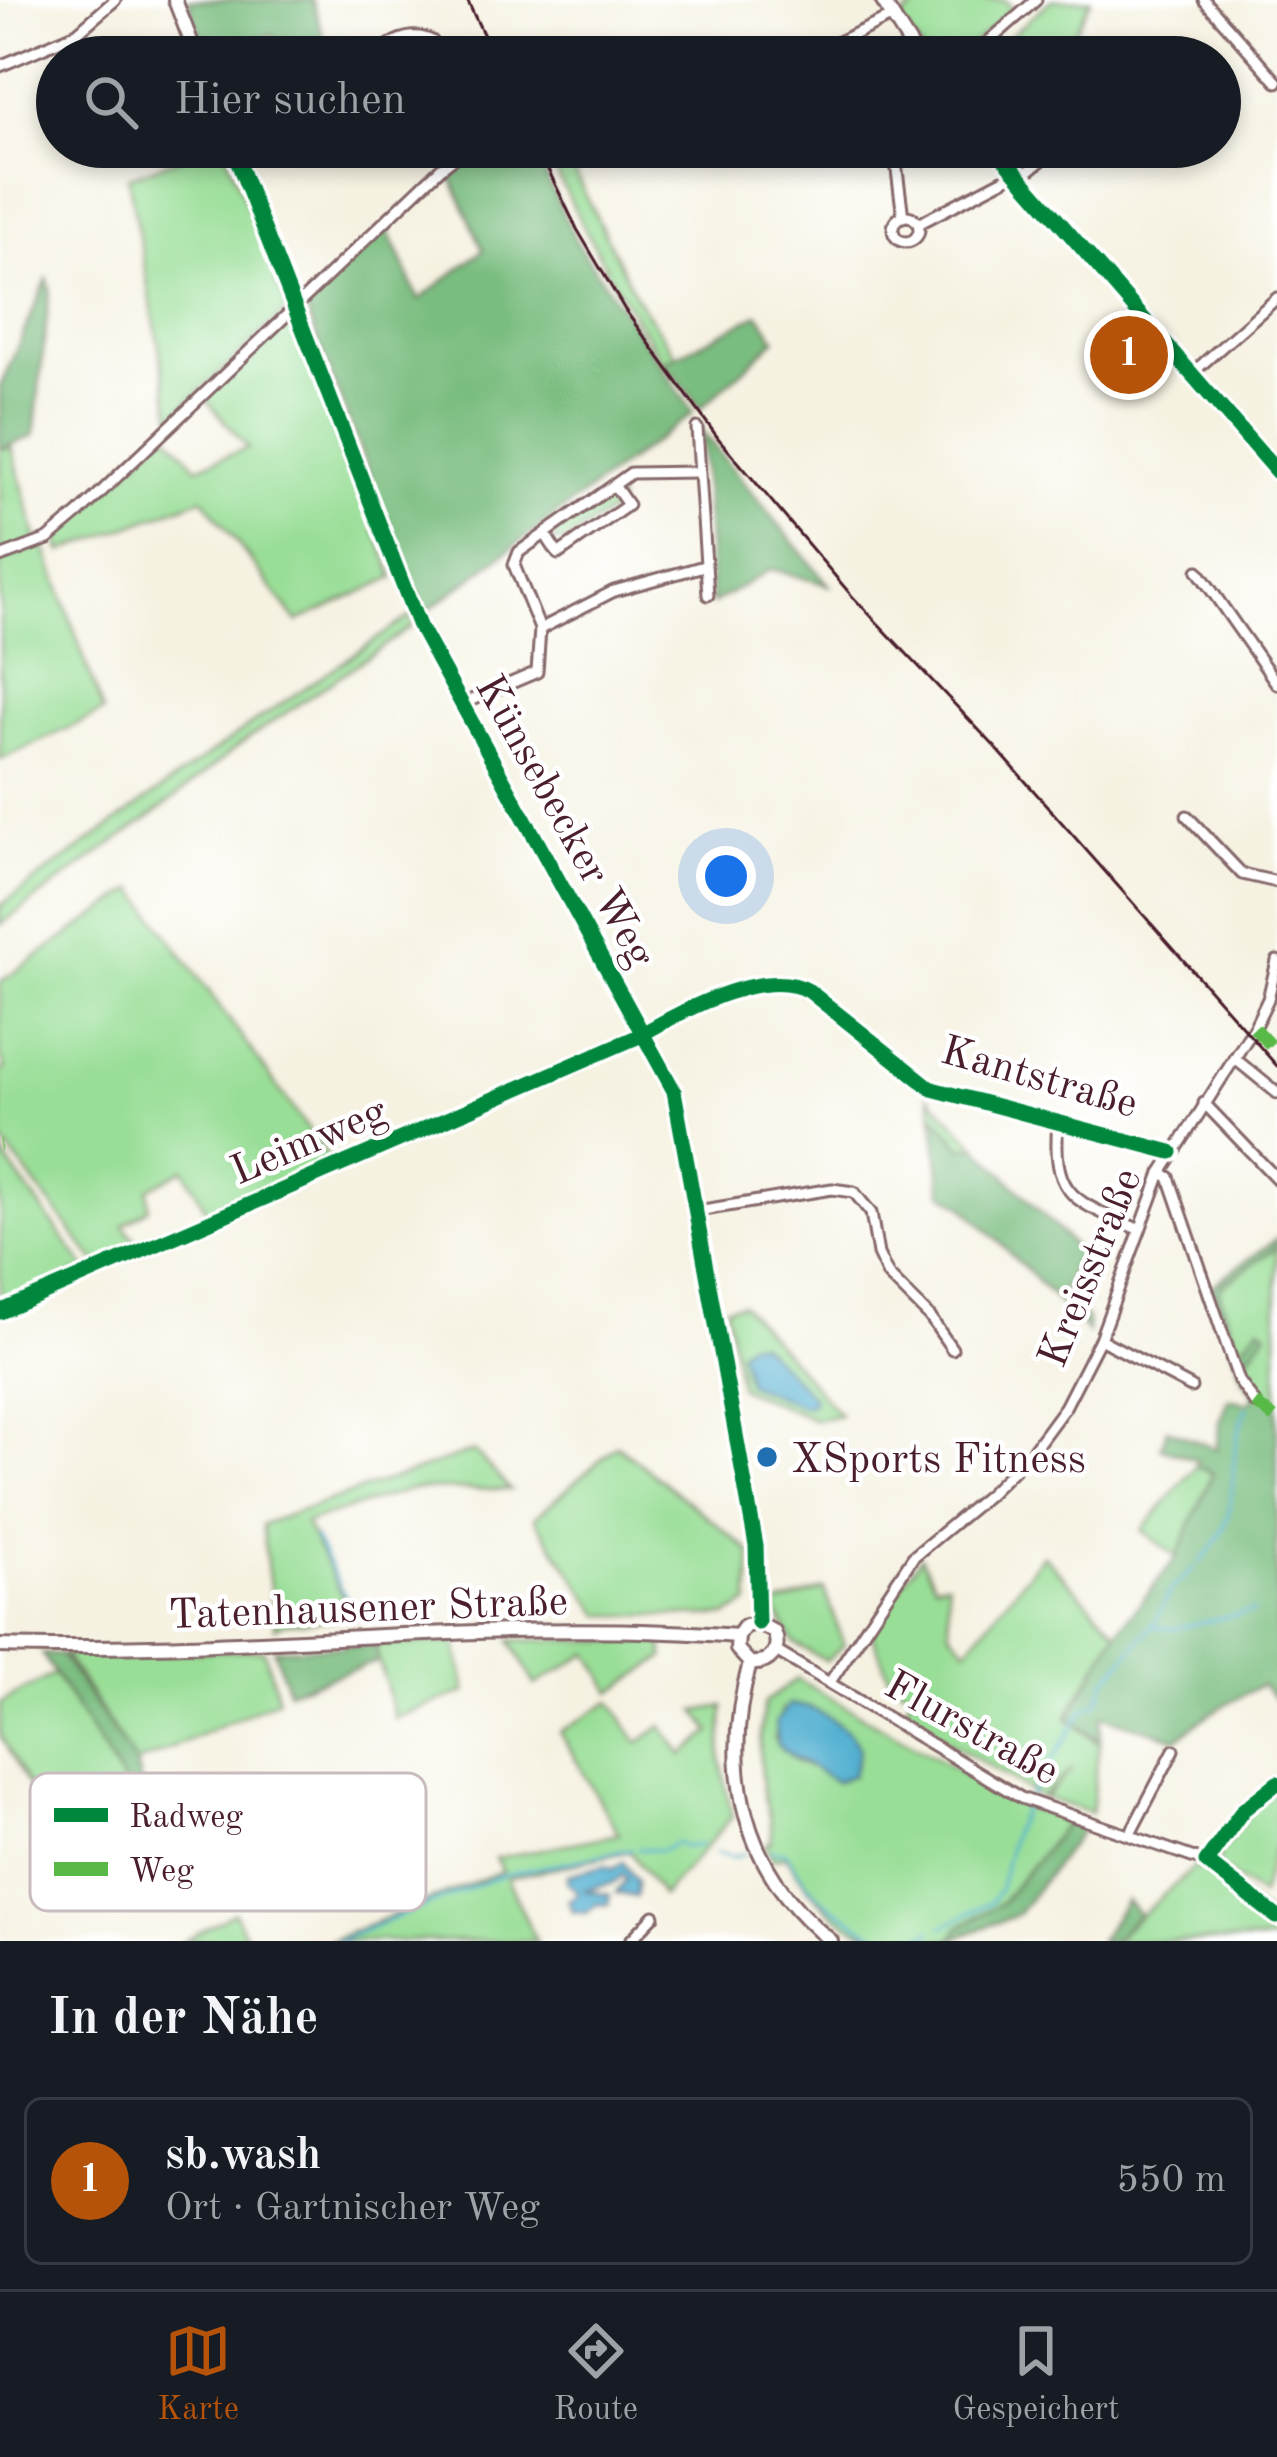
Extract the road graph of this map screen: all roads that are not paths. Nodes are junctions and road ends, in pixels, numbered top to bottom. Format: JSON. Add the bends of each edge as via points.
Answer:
{"nodes":[{"id":1,"x":115,"y":0,"type":"edge"},
{"id":2,"x":175,"y":0,"type":"edge"},
{"id":3,"x":882,"y":0,"type":"edge"},
{"id":4,"x":1036,"y":0,"type":"edge"},
{"id":5,"x":1204,"y":0,"type":"edge"},
{"id":6,"x":891,"y":17,"type":"junction"},
{"id":7,"x":70,"y":36,"type":"edge"},
{"id":8,"x":188,"y":36,"type":"edge"},
{"id":9,"x":851,"y":36,"type":"edge"},
{"id":10,"x":903,"y":36,"type":"edge"},
{"id":11,"x":995,"y":36,"type":"edge"},
{"id":12,"x":1236,"y":36,"type":"edge"},
{"id":13,"x":1241,"y":42,"type":"edge"},
{"id":14,"x":36,"y":51,"type":"edge"},
{"id":15,"x":0,"y":66,"type":"edge"},
{"id":16,"x":1277,"y":82,"type":"edge"},
{"id":17,"x":240,"y":168,"type":"edge"},
{"id":18,"x":440,"y":168,"type":"edge"},
{"id":19,"x":897,"y":168,"type":"edge"},
{"id":20,"x":1011,"y":168,"type":"edge"},
{"id":21,"x":1029,"y":168,"type":"edge"},
{"id":22,"x":1018,"y":176,"type":"junction"},
{"id":23,"x":903,"y":217,"type":"junction"},
{"id":24,"x":918,"y":224,"type":"junction"},
{"id":25,"x":1277,"y":298,"type":"edge"},
{"id":26,"x":295,"y":308,"type":"junction"},
{"id":27,"x":1190,"y":376,"type":"junction"},
{"id":28,"x":697,"y":428,"type":"dead end"},
{"id":29,"x":698,"y":472,"type":"junction"},
{"id":30,"x":1277,"y":472,"type":"edge"},
{"id":31,"x":614,"y":485,"type":"junction"},
{"id":32,"x":545,"y":534,"type":"junction"},
{"id":33,"x":0,"y":557,"type":"edge"},
{"id":34,"x":704,"y":566,"type":"junction"},
{"id":35,"x":1198,"y":572,"type":"dead end"},
{"id":36,"x":708,"y":595,"type":"dead end"},
{"id":37,"x":540,"y":629,"type":"junction"},
{"id":38,"x":1277,"y":683,"type":"edge"},
{"id":39,"x":462,"y":704,"type":"junction"},
{"id":40,"x":1187,"y":816,"type":"dead end"},
{"id":41,"x":1277,"y":882,"type":"edge"},
{"id":42,"x":1277,"y":961,"type":"edge"},
{"id":43,"x":1273,"y":1000,"type":"edge"},
{"id":44,"x":644,"y":1034,"type":"junction"},
{"id":45,"x":1234,"y":1058,"type":"junction"},
{"id":46,"x":1277,"y":1093,"type":"edge"},
{"id":47,"x":1204,"y":1103,"type":"junction"},
{"id":48,"x":1058,"y":1122,"type":"junction"},
{"id":49,"x":1171,"y":1151,"type":"junction"},
{"id":50,"x":1161,"y":1173,"type":"junction"},
{"id":51,"x":1277,"y":1179,"type":"edge"},
{"id":52,"x":697,"y":1211,"type":"junction"},
{"id":53,"x":1140,"y":1230,"type":"junction"},
{"id":54,"x":0,"y":1312,"type":"edge"},
{"id":55,"x":1100,"y":1339,"type":"junction"},
{"id":56,"x":952,"y":1349,"type":"dead end"},
{"id":57,"x":1191,"y":1387,"type":"dead end"},
{"id":58,"x":1256,"y":1403,"type":"dead end"},
{"id":59,"x":758,"y":1623,"type":"junction"},
{"id":60,"x":738,"y":1636,"type":"junction"},
{"id":61,"x":0,"y":1646,"type":"edge"},
{"id":62,"x":776,"y":1651,"type":"junction"},
{"id":63,"x":750,"y":1663,"type":"junction"},
{"id":64,"x":830,"y":1682,"type":"junction"},
{"id":65,"x":1174,"y":1750,"type":"dead end"},
{"id":66,"x":1277,"y":1783,"type":"edge"},
{"id":67,"x":1130,"y":1834,"type":"junction"},
{"id":68,"x":1206,"y":1862,"type":"junction"},
{"id":69,"x":654,"y":1916,"type":"dead end"},
{"id":70,"x":1277,"y":1917,"type":"edge"},
{"id":71,"x":630,"y":1941,"type":"edge"},
{"id":72,"x":831,"y":1941,"type":"edge"}],
"edges":[{"from":1,"to":7,"type":"street"},
{"from":2,"to":8,"type":"street"},
{"from":3,"to":6,"type":"street"},
{"from":4,"to":11,"type":"street"},
{"from":5,"to":12,"type":"street"},
{"from":6,"to":9,"type":"street"},
{"from":6,"to":10,"type":"street"},
{"from":13,"to":16,"type":"street"},
{"from":14,"to":15,"type":"street"},
{"from":17,"to":26,"type":"street","name":"Künsebecker Weg"},
{"from":18,"to":26,"type":"street"},
{"from":19,"to":23,"type":"street"},
{"from":20,"to":22,"type":"street"},
{"from":21,"to":22,"type":"street"},
{"from":22,"to":24,"type":"street"},
{"from":22,"to":27,"type":"street"},
{"from":23,"to":24,"type":"street"},
{"from":23,"to":24,"type":"street","via":[[893,227],[900,241],[913,240]]},
{"from":25,"to":27,"type":"street"},
{"from":26,"to":33,"type":"street","via":[[48,539]]},
{"from":26,"to":39,"type":"street","name":"Künsebecker Weg","via":[[419,626]]},
{"from":27,"to":30,"type":"street"},
{"from":28,"to":29,"type":"street"},
{"from":29,"to":31,"type":"street","via":[[631,473]]},
{"from":29,"to":34,"type":"street"},
{"from":31,"to":32,"type":"street"},
{"from":31,"to":32,"type":"street","via":[[628,505],[558,554]]},
{"from":32,"to":37,"type":"street","via":[[514,565]]},
{"from":34,"to":36,"type":"street"},
{"from":34,"to":37,"type":"street","via":[[614,591]]},
{"from":35,"to":38,"type":"street"},
{"from":37,"to":39,"type":"street","via":[[537,672]]},
{"from":39,"to":44,"type":"street","name":"Künsebecker Weg"},
{"from":40,"to":41,"type":"street","via":[[1242,874]]},
{"from":42,"to":43,"type":"street","name":"Kreisstraße"},
{"from":43,"to":45,"type":"street","name":"Kreisstraße"},
{"from":44,"to":48,"type":"street","name":"Kantstraße","via":[[705,1003],[786,981],[925,1086]]},
{"from":44,"to":52,"type":"street","name":"Künsebecker Weg","via":[[674,1090]]},
{"from":44,"to":54,"type":"street","name":"Leimweg"},
{"from":45,"to":46,"type":"street"},
{"from":45,"to":47,"type":"street","name":"Kreisstraße"},
{"from":47,"to":49,"type":"street","name":"Kreisstraße"},
{"from":47,"to":51,"type":"street"},
{"from":48,"to":49,"type":"street","name":"Kantstraße"},
{"from":48,"to":53,"type":"street","via":[[1057,1171],[1071,1196]]},
{"from":49,"to":50,"type":"street","name":"Kreisstraße"},
{"from":50,"to":53,"type":"street","name":"Kreisstraße"},
{"from":50,"to":58,"type":"street","via":[[1169,1177],[1239,1382]]},
{"from":52,"to":56,"type":"street","via":[[854,1192],[871,1213],[888,1274]]},
{"from":52,"to":59,"type":"street","name":"Künsebecker Weg","via":[[756,1546]]},
{"from":53,"to":55,"type":"street","name":"Kreisstraße"},
{"from":55,"to":57,"type":"street"},
{"from":55,"to":64,"type":"street","name":"Kreisstraße","via":[[1031,1453],[913,1557]]},
{"from":59,"to":60,"type":"street"},
{"from":59,"to":62,"type":"street","via":[[774,1632]]},
{"from":60,"to":61,"type":"street","name":"Tatenhausener Straße","via":[[584,1632]]},
{"from":60,"to":63,"type":"street","via":[[737,1649]]},
{"from":62,"to":63,"type":"street"},
{"from":62,"to":64,"type":"street"},
{"from":63,"to":72,"type":"street","via":[[735,1729],[744,1812],[768,1870]]},
{"from":64,"to":67,"type":"street","name":"Flurstraße","via":[[1021,1798]]},
{"from":65,"to":67,"type":"street"},
{"from":66,"to":68,"type":"street","via":[[1243,1810]]},
{"from":67,"to":68,"type":"street","name":"Flurstraße"},
{"from":68,"to":70,"type":"street","name":"Flurstraße"},
{"from":69,"to":71,"type":"street"}]}
